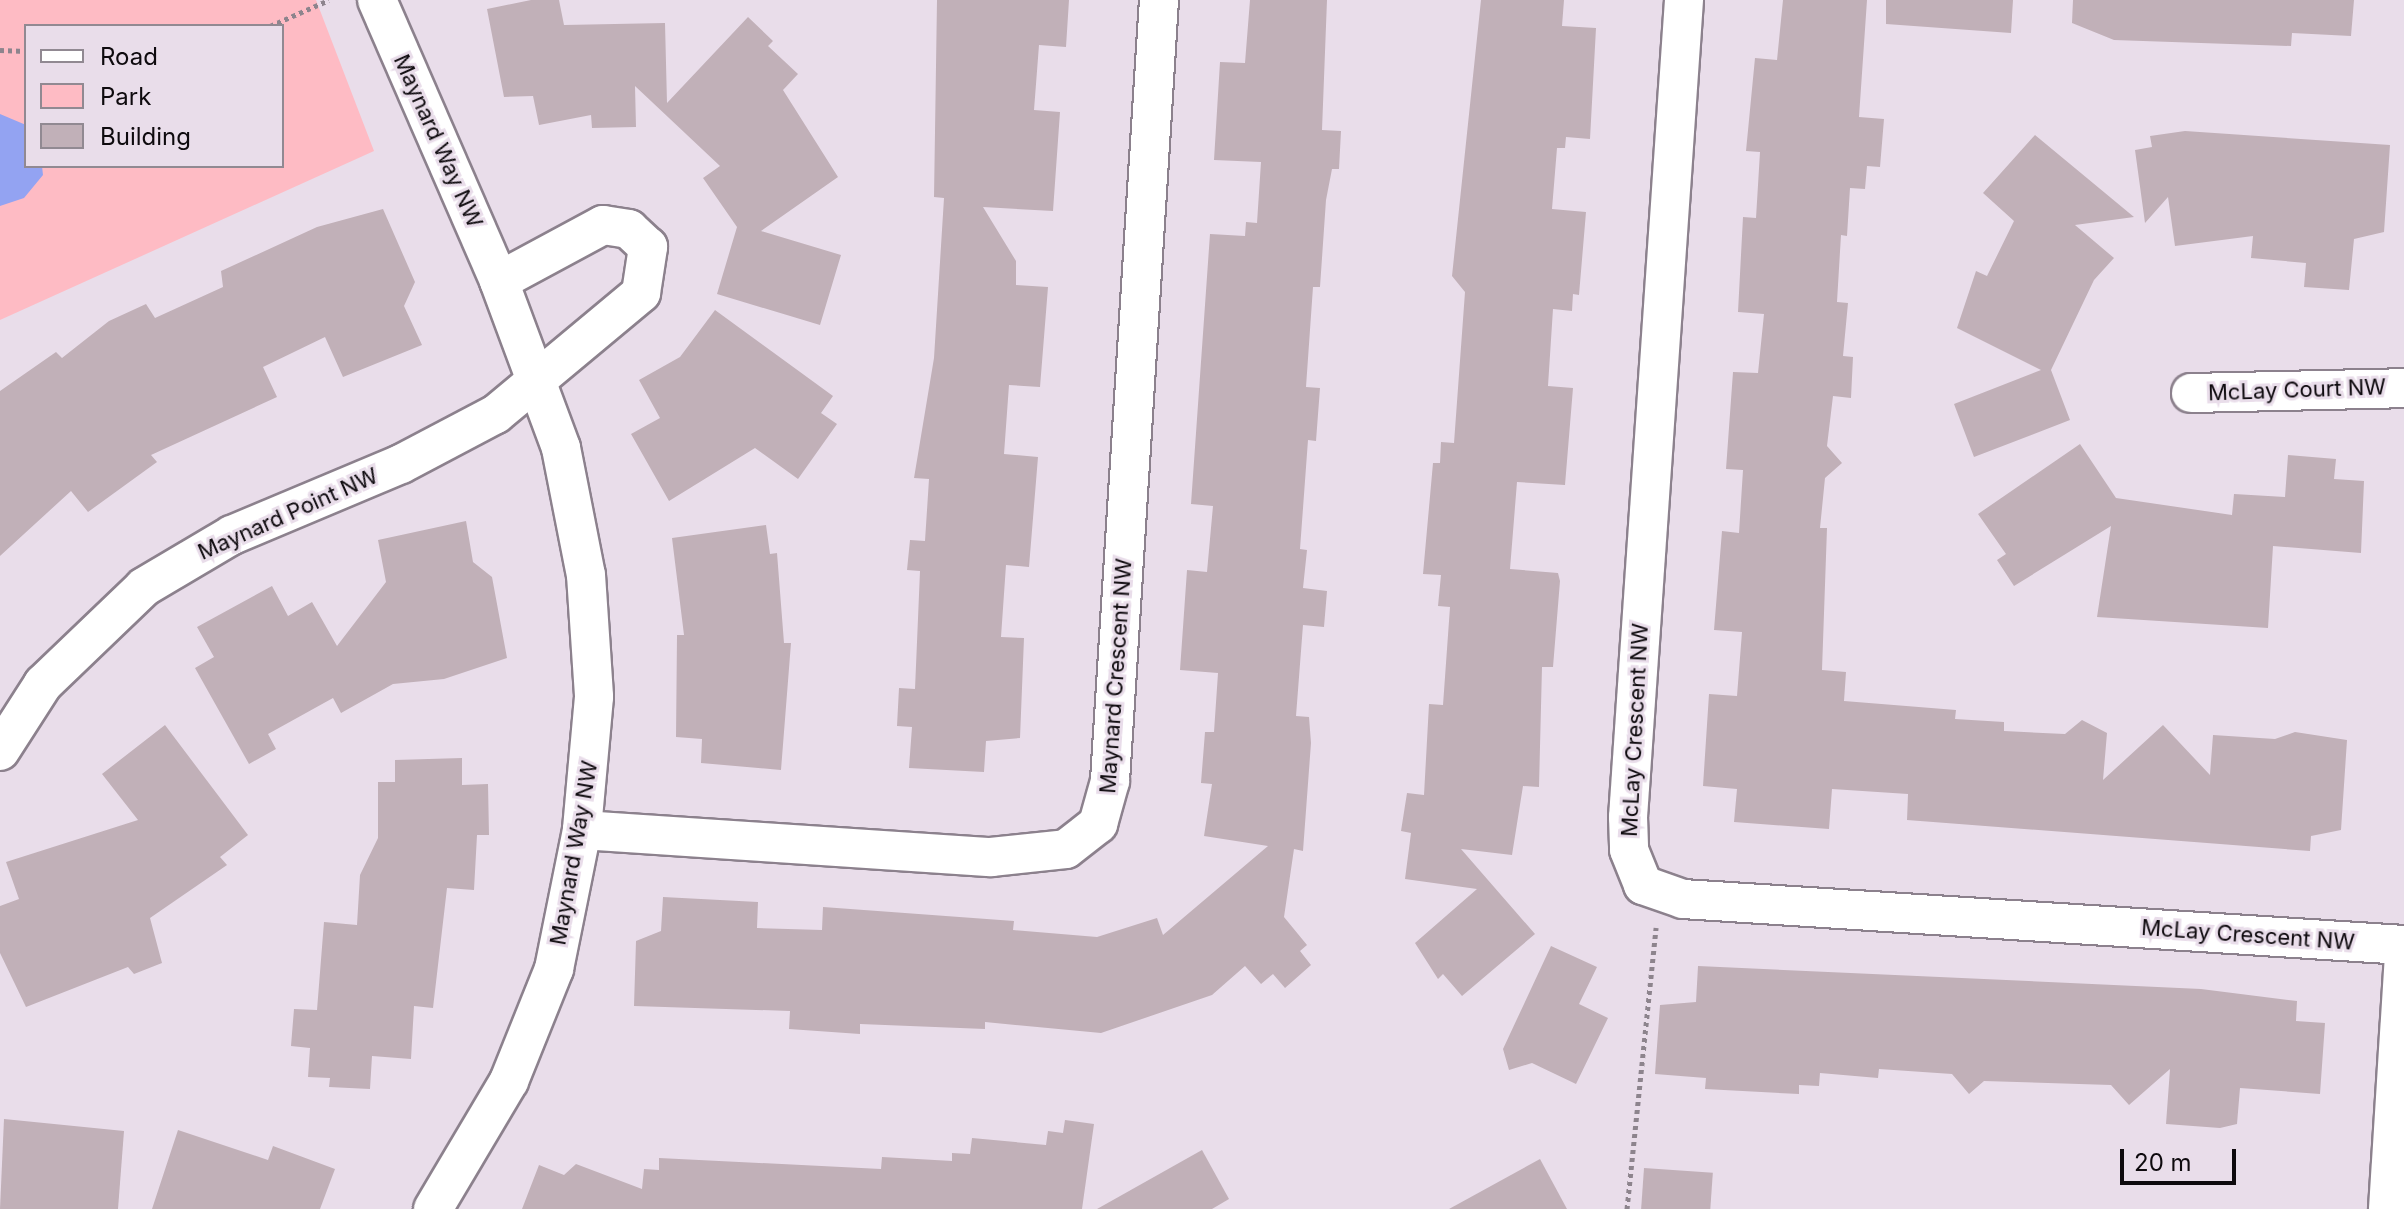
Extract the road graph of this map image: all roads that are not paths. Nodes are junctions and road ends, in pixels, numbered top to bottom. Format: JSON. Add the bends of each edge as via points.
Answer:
{"nodes":[{"id":1,"x":377,"y":0,"type":"edge"},
{"id":2,"x":1159,"y":0,"type":"edge"},
{"id":3,"x":1684,"y":0,"type":"edge"},
{"id":4,"x":499,"y":281,"type":"junction"},
{"id":5,"x":537,"y":378,"type":"junction"},
{"id":6,"x":2404,"y":388,"type":"edge"},
{"id":7,"x":2191,"y":393,"type":"dead end"},
{"id":8,"x":0,"y":751,"type":"edge"},
{"id":9,"x":582,"y":830,"type":"junction"},
{"id":10,"x":2404,"y":945,"type":"edge"},
{"id":11,"x":2404,"y":955,"type":"edge"},
{"id":12,"x":433,"y":1209,"type":"edge"},
{"id":13,"x":2388,"y":1209,"type":"edge"}],
"edges":[{"from":1,"to":4,"type":"street","name":"Maynard Way NW"},
{"from":2,"to":9,"type":"street","name":"Maynard Crescent NW","via":[[1110,781],[1098,824],[1066,849],[991,857]]},
{"from":3,"to":10,"type":"street","name":"McLay Crescent NW","via":[[1628,817],[1635,874],[1659,894]]},
{"from":4,"to":5,"type":"street","name":"Maynard Way NW"},
{"from":4,"to":5,"type":"street","via":[[603,225],[629,229],[648,247],[641,293]]},
{"from":5,"to":8,"type":"street","name":"Maynard Point NW","via":[[460,436],[232,535],[144,587],[43,684]]},
{"from":5,"to":9,"type":"street","name":"Maynard Way NW","via":[[574,502],[586,575],[594,697]]},
{"from":6,"to":7,"type":"street","name":"McLay Court NW"},
{"from":9,"to":12,"type":"street","name":"Maynard Way NW","via":[[554,969],[532,1025],[509,1081]]},
{"from":11,"to":13,"type":"street"}]}
